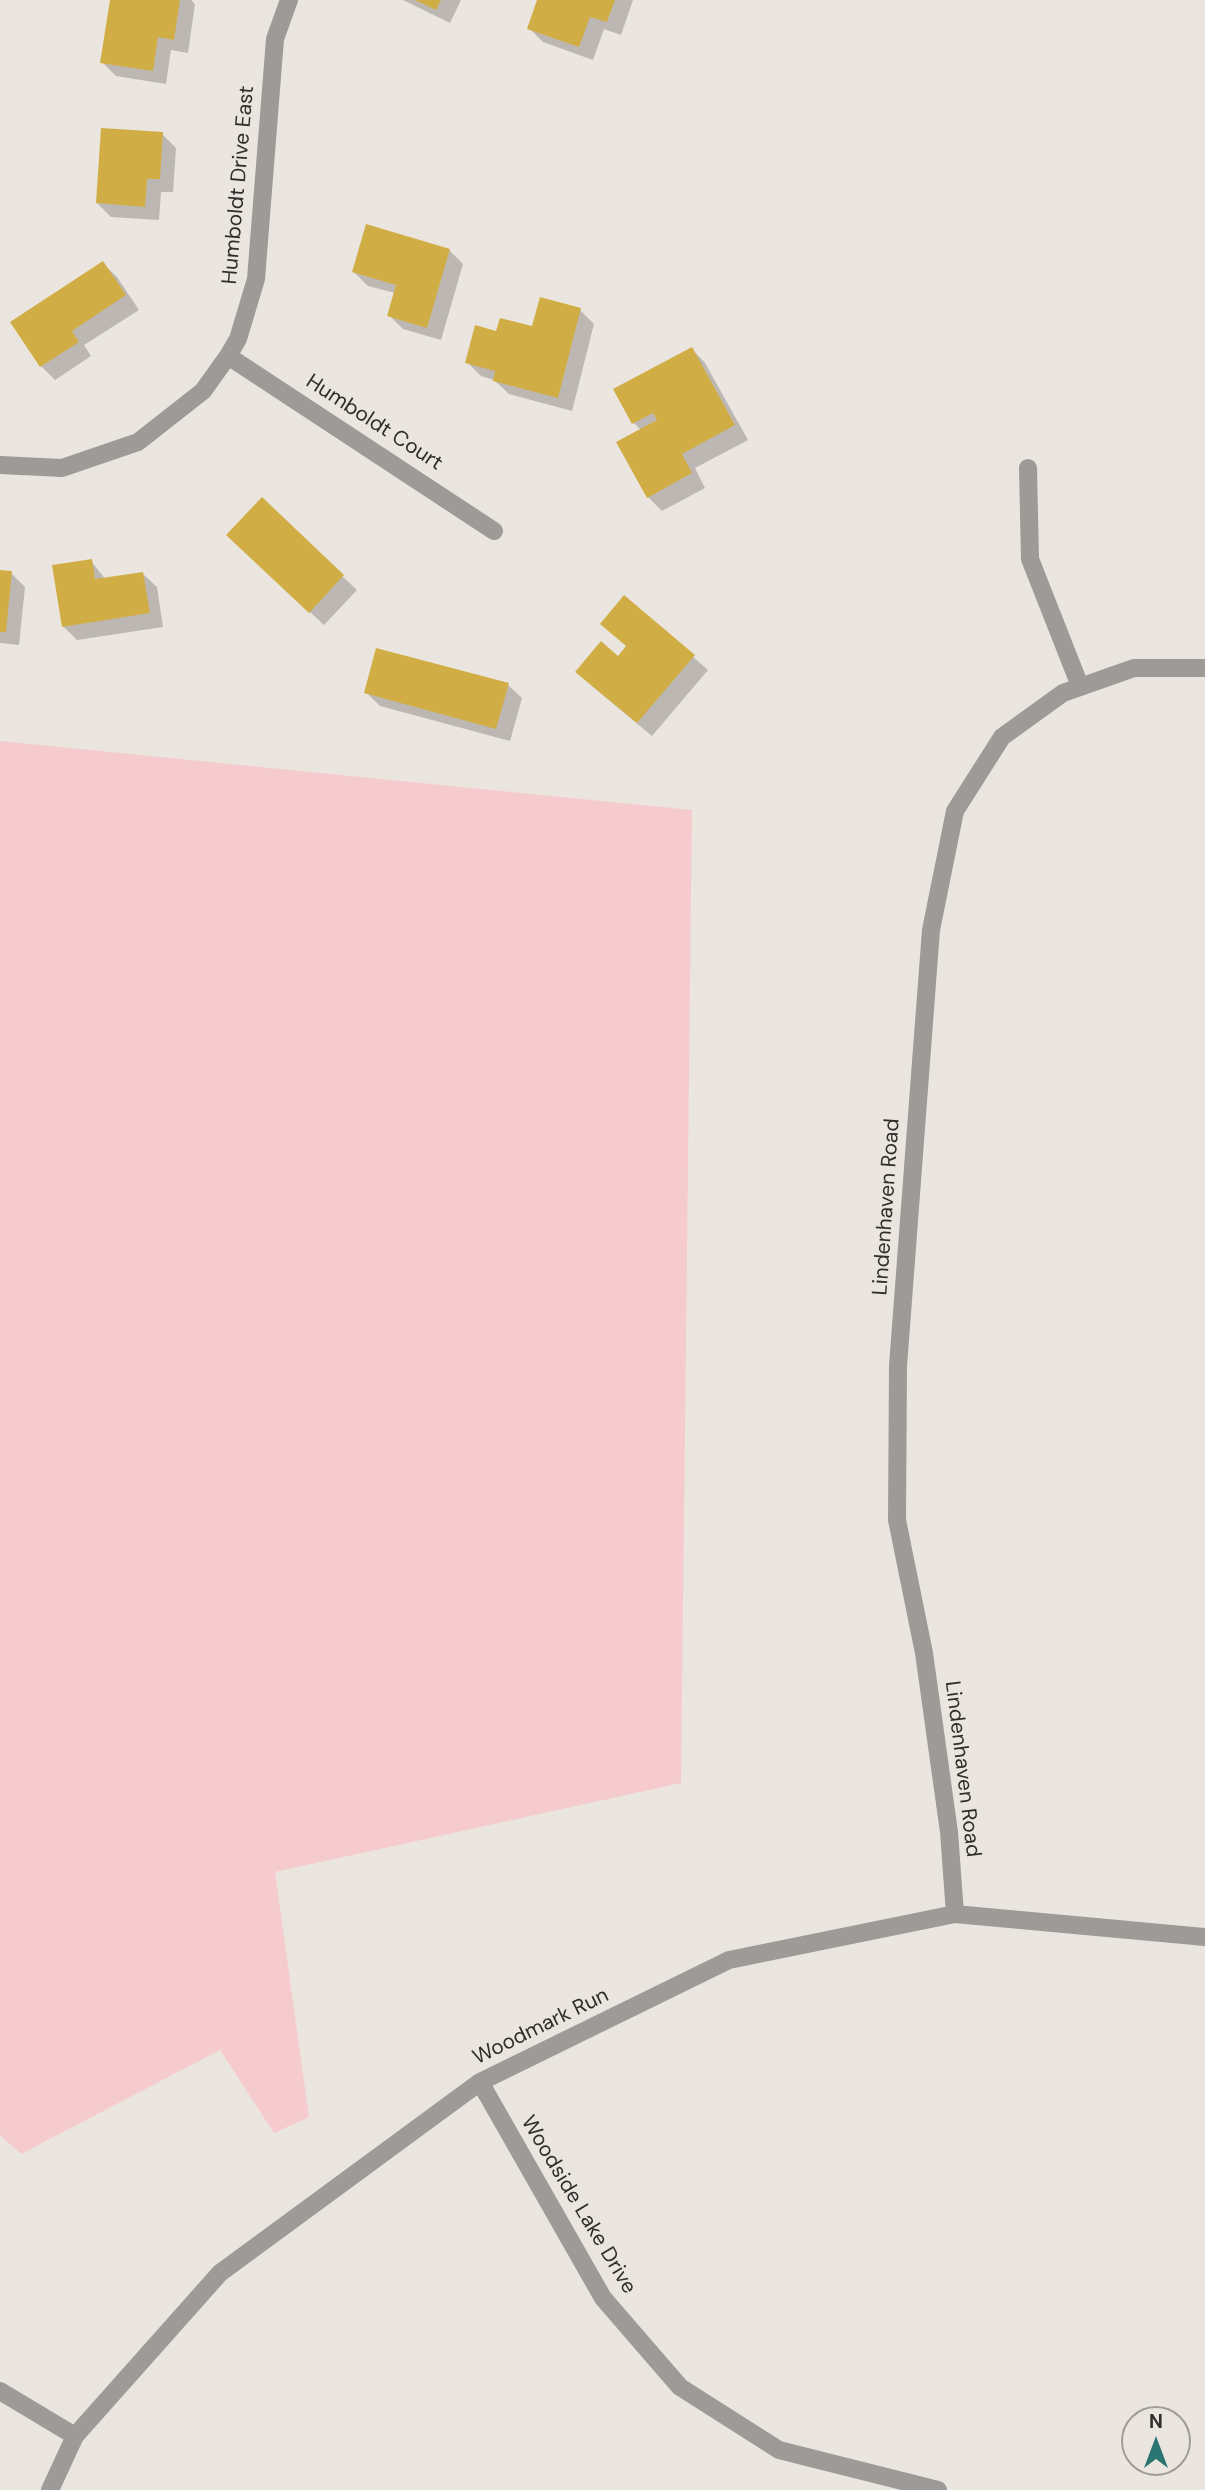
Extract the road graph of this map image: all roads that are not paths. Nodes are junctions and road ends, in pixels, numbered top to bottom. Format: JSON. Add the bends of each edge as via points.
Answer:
{"nodes":[{"id":1,"x":289,"y":0,"type":"edge"},
{"id":2,"x":228,"y":356,"type":"junction"},
{"id":3,"x":0,"y":465,"type":"edge"},
{"id":4,"x":1028,"y":468,"type":"dead end"},
{"id":5,"x":494,"y":531,"type":"dead end"},
{"id":6,"x":1205,"y":668,"type":"edge"},
{"id":7,"x":1080,"y":686,"type":"junction"},
{"id":8,"x":955,"y":1914,"type":"junction"},
{"id":9,"x":1205,"y":1937,"type":"edge"},
{"id":10,"x":480,"y":2082,"type":"junction"},
{"id":11,"x":0,"y":2391,"type":"edge"},
{"id":12,"x":75,"y":2436,"type":"junction"},
{"id":13,"x":50,"y":2490,"type":"edge"},
{"id":14,"x":938,"y":2490,"type":"edge"}],
"edges":[{"from":1,"to":2,"type":"street","name":"Humboldt Drive East","via":[[275,39],[256,279],[238,339]]},
{"from":2,"to":3,"type":"street","name":"Humboldt Drive East","via":[[203,391],[138,442],[62,468]]},
{"from":2,"to":5,"type":"street","name":"Humboldt Court"},
{"from":4,"to":7,"type":"street","via":[[1030,559]]},
{"from":6,"to":7,"type":"street","name":"Lindenhaven Road","via":[[1134,668]]},
{"from":7,"to":8,"type":"street","name":"Lindenhaven Road","via":[[1002,737],[954,811],[931,930],[898,1366],[898,1520],[923,1653]]},
{"from":8,"to":9,"type":"street","name":"Woodmark Run"},
{"from":8,"to":10,"type":"street","name":"Woodmark Run","via":[[729,1960]]},
{"from":10,"to":12,"type":"street","name":"Woodmark Run","via":[[220,2273]]},
{"from":10,"to":14,"type":"street","name":"Woodside Lake Drive","via":[[603,2298],[680,2387],[779,2451]]},
{"from":11,"to":12,"type":"street"},
{"from":12,"to":13,"type":"street","name":"Woodmark Run"}]}
